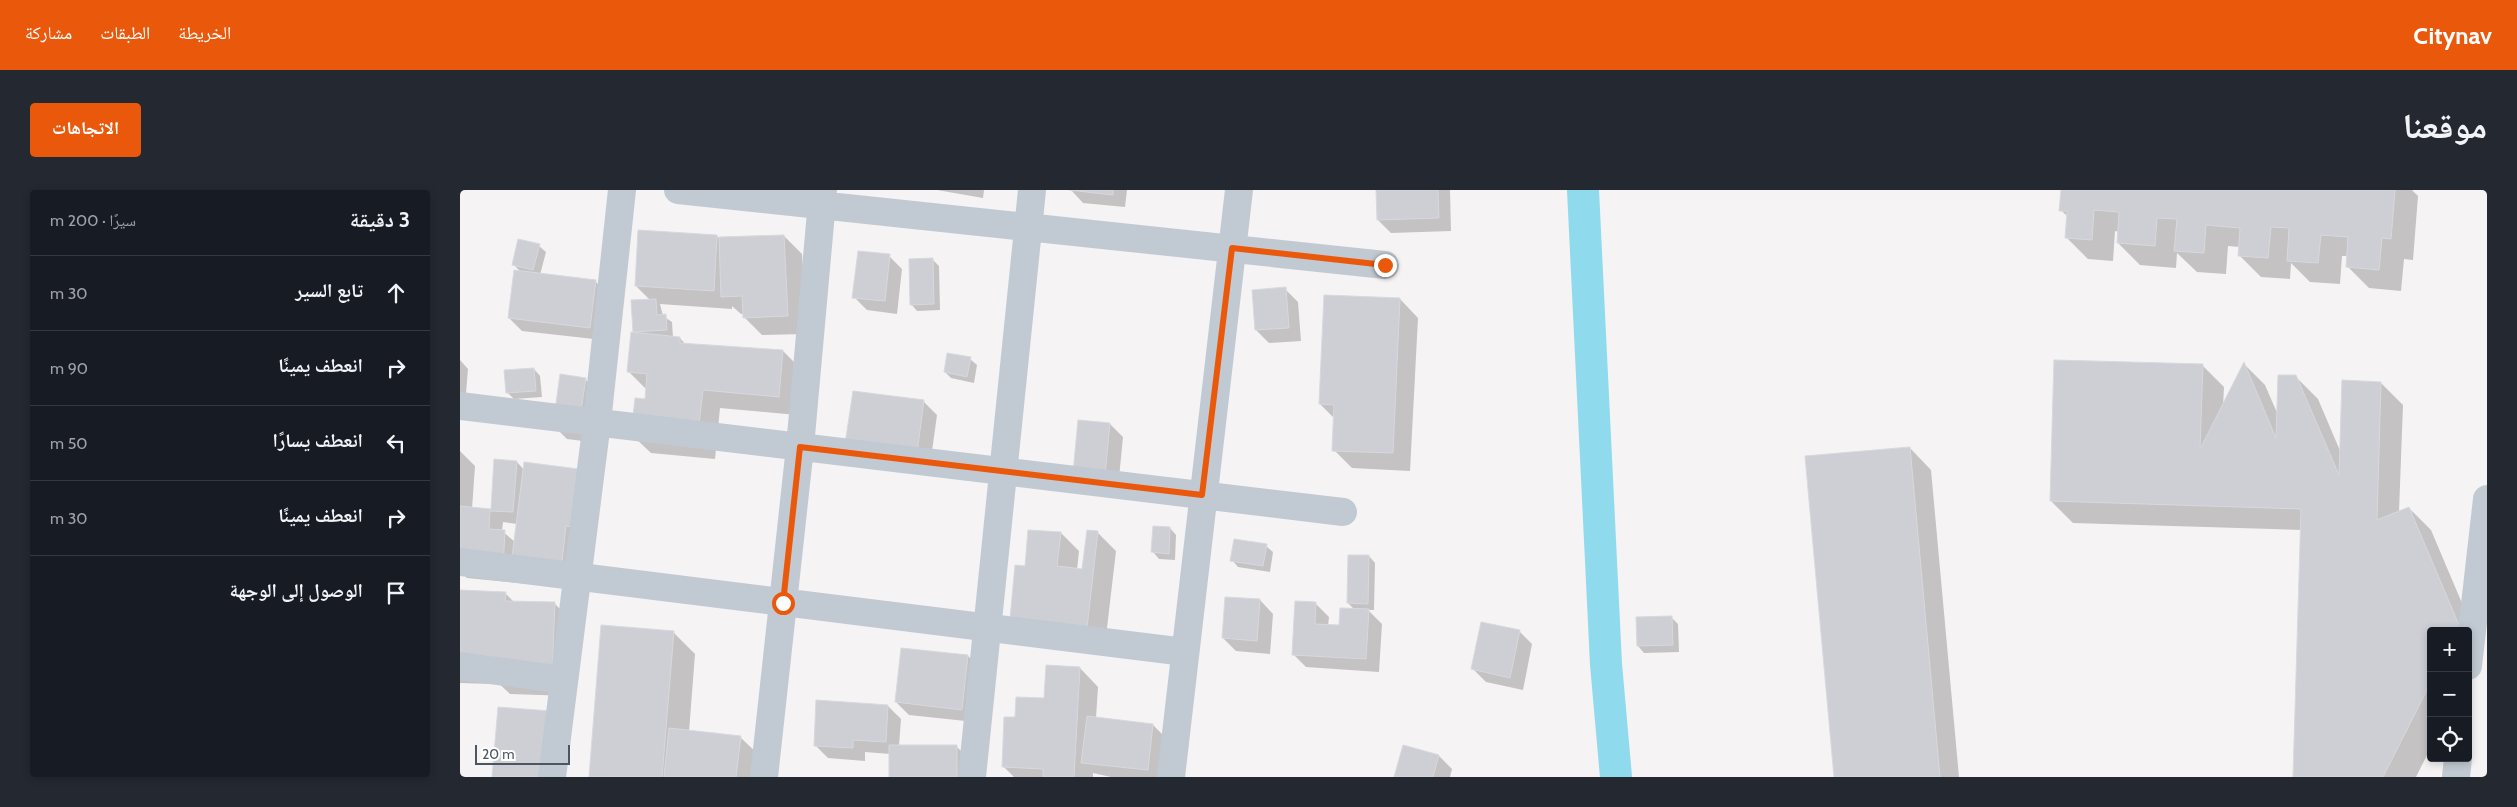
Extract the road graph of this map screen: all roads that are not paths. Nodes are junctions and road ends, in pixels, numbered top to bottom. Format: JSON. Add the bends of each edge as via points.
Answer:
{"nodes":[{"id":1,"x":622,"y":190,"type":"edge"},
{"id":2,"x":678,"y":190,"type":"edge"},
{"id":3,"x":1032,"y":190,"type":"edge"},
{"id":4,"x":1239,"y":190,"type":"edge"},
{"id":5,"x":823,"y":198,"type":"edge"},
{"id":6,"x":1028,"y":227,"type":"junction"},
{"id":7,"x":1232,"y":248,"type":"junction"},
{"id":8,"x":1385,"y":265,"type":"dead end"},
{"id":9,"x":460,"y":406,"type":"edge"},
{"id":10,"x":597,"y":422,"type":"junction"},
{"id":11,"x":800,"y":447,"type":"junction"},
{"id":12,"x":1002,"y":471,"type":"junction"},
{"id":13,"x":1202,"y":495,"type":"junction"},
{"id":14,"x":2487,"y":499,"type":"edge"},
{"id":15,"x":1343,"y":512,"type":"dead end"},
{"id":16,"x":460,"y":562,"type":"edge"},
{"id":17,"x":577,"y":577,"type":"junction"},
{"id":18,"x":783,"y":603,"type":"junction"},
{"id":19,"x":987,"y":628,"type":"junction"},
{"id":20,"x":2472,"y":631,"type":"edge"},
{"id":21,"x":1185,"y":652,"type":"junction"},
{"id":22,"x":460,"y":666,"type":"edge"},
{"id":23,"x":564,"y":680,"type":"junction"},
{"id":24,"x":2458,"y":762,"type":"edge"},
{"id":25,"x":552,"y":777,"type":"edge"},
{"id":26,"x":764,"y":777,"type":"edge"},
{"id":27,"x":972,"y":777,"type":"edge"},
{"id":28,"x":1171,"y":777,"type":"edge"},
{"id":29,"x":2456,"y":777,"type":"edge"}],
"edges":[{"from":1,"to":10,"type":"street"},
{"from":2,"to":5,"type":"street"},
{"from":3,"to":6,"type":"street"},
{"from":4,"to":7,"type":"street"},
{"from":5,"to":6,"type":"street"},
{"from":5,"to":11,"type":"street"},
{"from":6,"to":7,"type":"street"},
{"from":6,"to":12,"type":"street"},
{"from":7,"to":8,"type":"street"},
{"from":7,"to":13,"type":"street"},
{"from":9,"to":10,"type":"street"},
{"from":10,"to":11,"type":"street"},
{"from":10,"to":17,"type":"street"},
{"from":11,"to":12,"type":"street"},
{"from":11,"to":18,"type":"street"},
{"from":12,"to":13,"type":"street"},
{"from":12,"to":19,"type":"street"},
{"from":13,"to":15,"type":"street"},
{"from":13,"to":21,"type":"street"},
{"from":14,"to":20,"type":"street"},
{"from":16,"to":17,"type":"street"},
{"from":17,"to":18,"type":"street"},
{"from":17,"to":23,"type":"street"},
{"from":18,"to":19,"type":"street"},
{"from":18,"to":26,"type":"street"},
{"from":19,"to":21,"type":"street"},
{"from":19,"to":27,"type":"street"},
{"from":21,"to":28,"type":"street"},
{"from":22,"to":23,"type":"street"},
{"from":23,"to":25,"type":"street"},
{"from":24,"to":29,"type":"street"}]}
